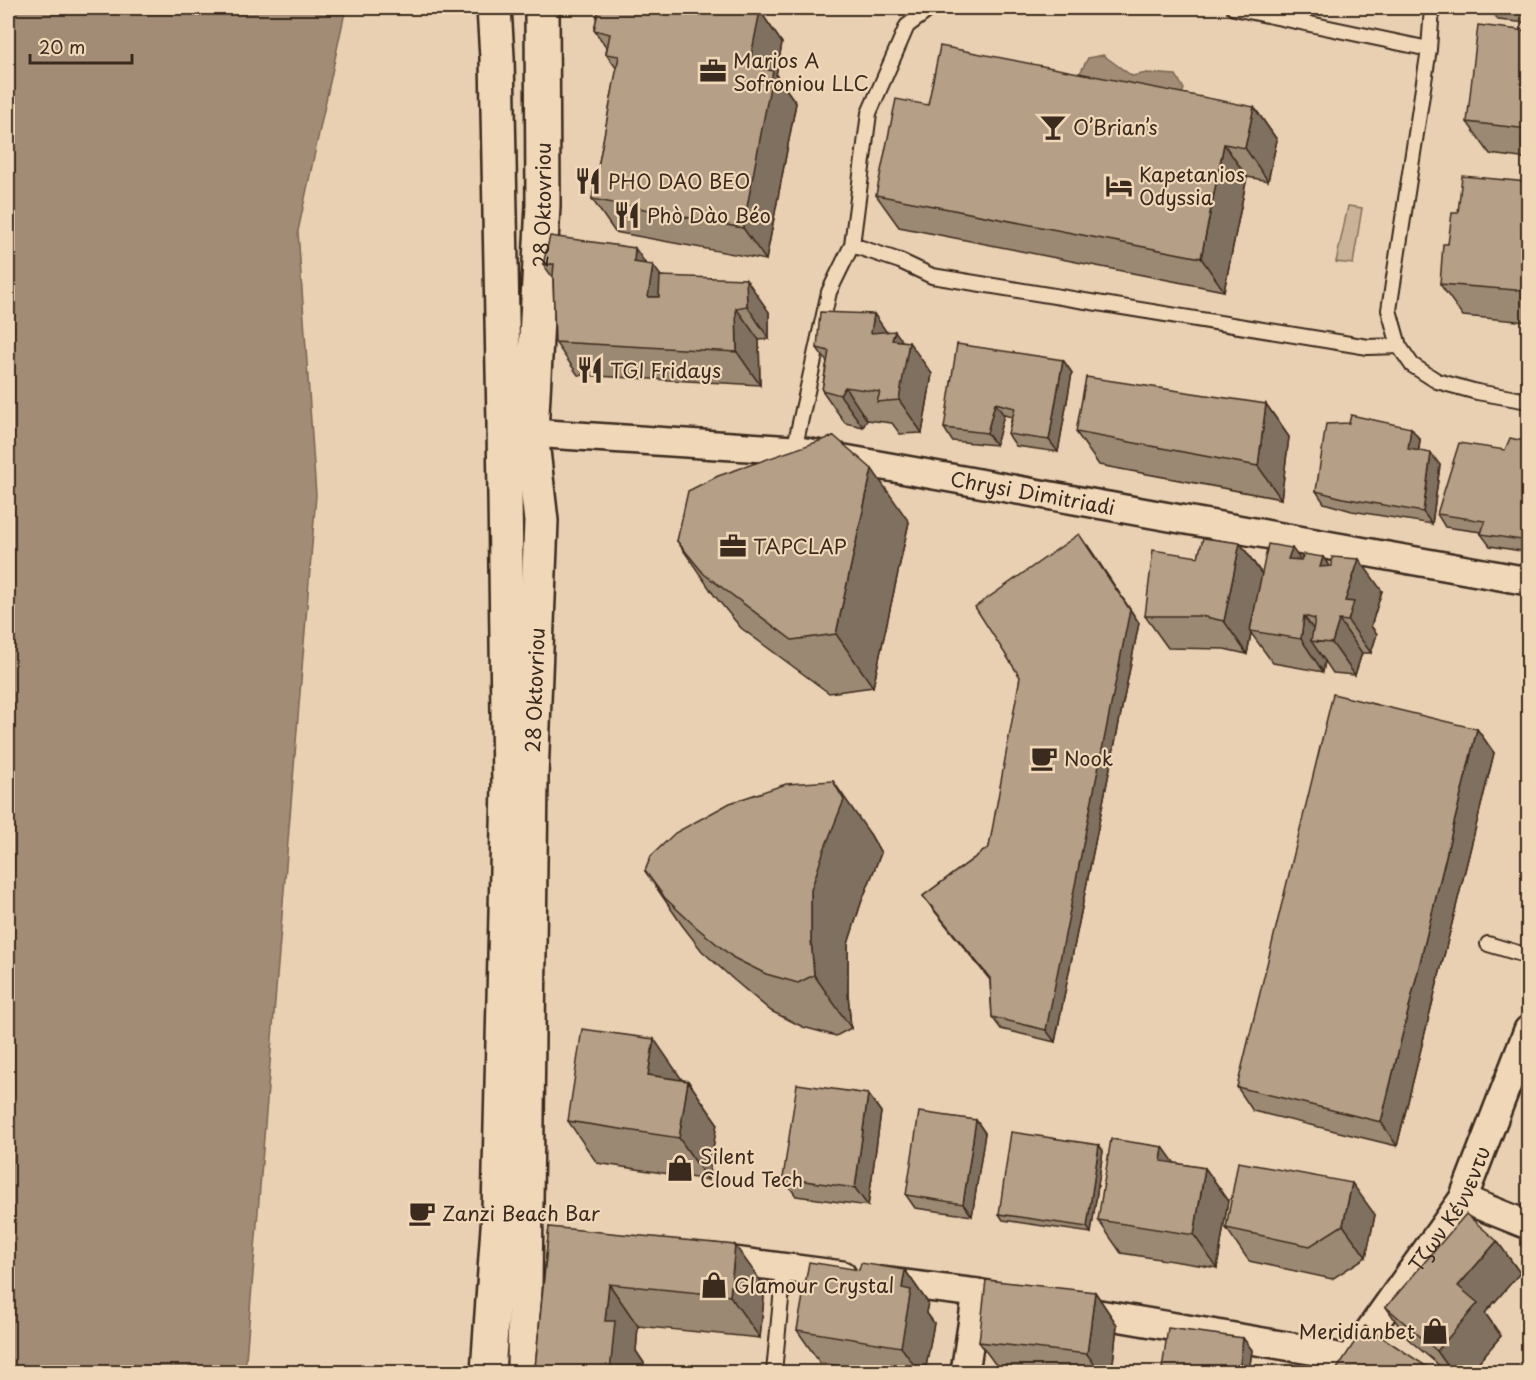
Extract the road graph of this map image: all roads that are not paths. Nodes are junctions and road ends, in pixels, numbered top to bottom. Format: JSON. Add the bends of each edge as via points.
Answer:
{"nodes":[{"id":1,"x":494,"y":8,"type":"edge"},
{"id":2,"x":542,"y":8,"type":"edge"},
{"id":3,"x":931,"y":8,"type":"edge"},
{"id":4,"x":1234,"y":8,"type":"edge"},
{"id":5,"x":1432,"y":8,"type":"edge"},
{"id":6,"x":1429,"y":49,"type":"junction"},
{"id":7,"x":852,"y":245,"type":"junction"},
{"id":8,"x":1399,"y":346,"type":"junction"},
{"id":9,"x":1528,"y":401,"type":"edge"},
{"id":10,"x":531,"y":433,"type":"junction"},
{"id":11,"x":794,"y":450,"type":"junction"},
{"id":12,"x":1528,"y":581,"type":"edge"},
{"id":13,"x":1488,"y":944,"type":"dead end"},
{"id":14,"x":1528,"y":956,"type":"edge"},
{"id":15,"x":1528,"y":1030,"type":"edge"},
{"id":16,"x":1463,"y":1199,"type":"junction"},
{"id":17,"x":1528,"y":1224,"type":"edge"},
{"id":18,"x":690,"y":1255,"type":"edge"},
{"id":19,"x":784,"y":1268,"type":"junction"},
{"id":20,"x":977,"y":1293,"type":"junction"},
{"id":21,"x":1346,"y":1366,"type":"edge"},
{"id":22,"x":489,"y":1372,"type":"edge"},
{"id":23,"x":524,"y":1372,"type":"edge"},
{"id":24,"x":774,"y":1372,"type":"edge"},
{"id":25,"x":965,"y":1372,"type":"edge"}],
"edges":[{"from":1,"to":22,"type":"main road","name":"28 Oktovriou","via":[[509,785],[499,1213]]},
{"from":2,"to":10,"type":"main road","name":"28 Oktovriou","via":[[543,206]]},
{"from":3,"to":7,"type":"lane","via":[[907,27],[869,113]]},
{"from":4,"to":6,"type":"lane"},
{"from":5,"to":6,"type":"lane"},
{"from":6,"to":8,"type":"lane","via":[[1389,310]]},
{"from":7,"to":8,"type":"lane","via":[[932,276],[1368,347]]},
{"from":7,"to":11,"type":"lane","via":[[829,292]]},
{"from":8,"to":9,"type":"lane","via":[[1412,365],[1437,381]]},
{"from":10,"to":11,"type":"street","name":"Chrysi Dimitriadi"},
{"from":10,"to":23,"type":"main road","name":"28 Oktovriou","via":[[541,521],[531,777],[538,1235]]},
{"from":11,"to":12,"type":"street","name":"Chrysi Dimitriadi"},
{"from":13,"to":14,"type":"lane"},
{"from":15,"to":16,"type":"street","name":"Τζων Κέννεντυ"},
{"from":16,"to":17,"type":"street"},
{"from":16,"to":21,"type":"street","name":"Τζων Κέννεντυ"},
{"from":18,"to":19,"type":"street"},
{"from":19,"to":20,"type":"street"},
{"from":19,"to":24,"type":"lane"},
{"from":20,"to":21,"type":"street","via":[[1310,1350]]},
{"from":20,"to":25,"type":"street"}]}
